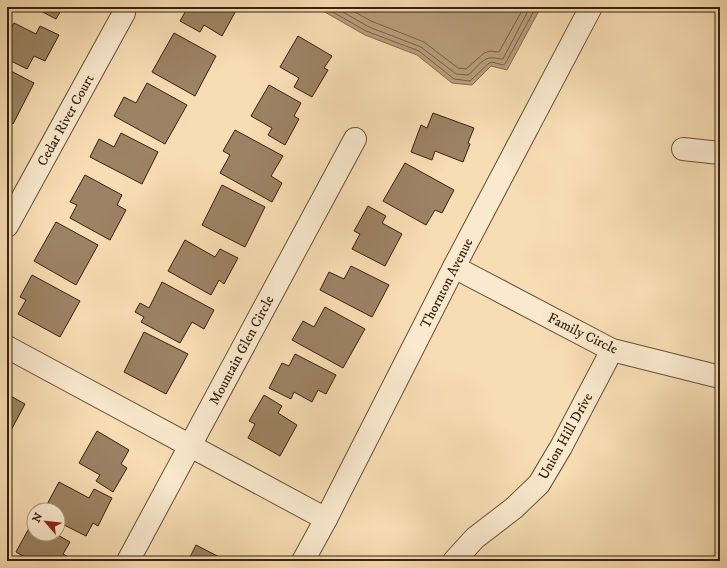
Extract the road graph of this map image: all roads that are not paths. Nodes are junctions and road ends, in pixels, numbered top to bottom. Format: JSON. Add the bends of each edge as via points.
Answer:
{"nodes":[{"id":1,"x":591,"y":7,"type":"edge"},
{"id":2,"x":124,"y":13,"type":"dead end"},
{"id":3,"x":355,"y":139,"type":"dead end"},
{"id":4,"x":683,"y":148,"type":"dead end"},
{"id":5,"x":720,"y":153,"type":"edge"},
{"id":6,"x":7,"y":226,"type":"edge"},
{"id":7,"x":454,"y":267,"type":"junction"},
{"id":8,"x":7,"y":347,"type":"edge"},
{"id":9,"x":612,"y":350,"type":"junction"},
{"id":10,"x":720,"y":377,"type":"edge"},
{"id":11,"x":190,"y":446,"type":"junction"},
{"id":12,"x":326,"y":519,"type":"junction"},
{"id":13,"x":128,"y":561,"type":"edge"},
{"id":14,"x":303,"y":561,"type":"edge"},
{"id":15,"x":454,"y":561,"type":"edge"}],
"edges":[{"from":1,"to":7,"type":"street","name":"Thornton Avenue"},
{"from":2,"to":6,"type":"street","name":"Cedar River Court"},
{"from":3,"to":11,"type":"street","name":"Mountain Glen Circle"},
{"from":4,"to":5,"type":"street"},
{"from":7,"to":9,"type":"street","name":"Family Circle"},
{"from":7,"to":12,"type":"street","name":"Thornton Avenue"},
{"from":8,"to":11,"type":"street"},
{"from":9,"to":10,"type":"street","name":"Family Circle"},
{"from":9,"to":15,"type":"street","name":"Union Hill Drive","via":[[561,447],[538,484],[514,508],[475,538]]},
{"from":11,"to":12,"type":"street"},
{"from":11,"to":13,"type":"street","name":"Mountain Glen Circle"},
{"from":12,"to":14,"type":"street","name":"Thornton Avenue"}]}
